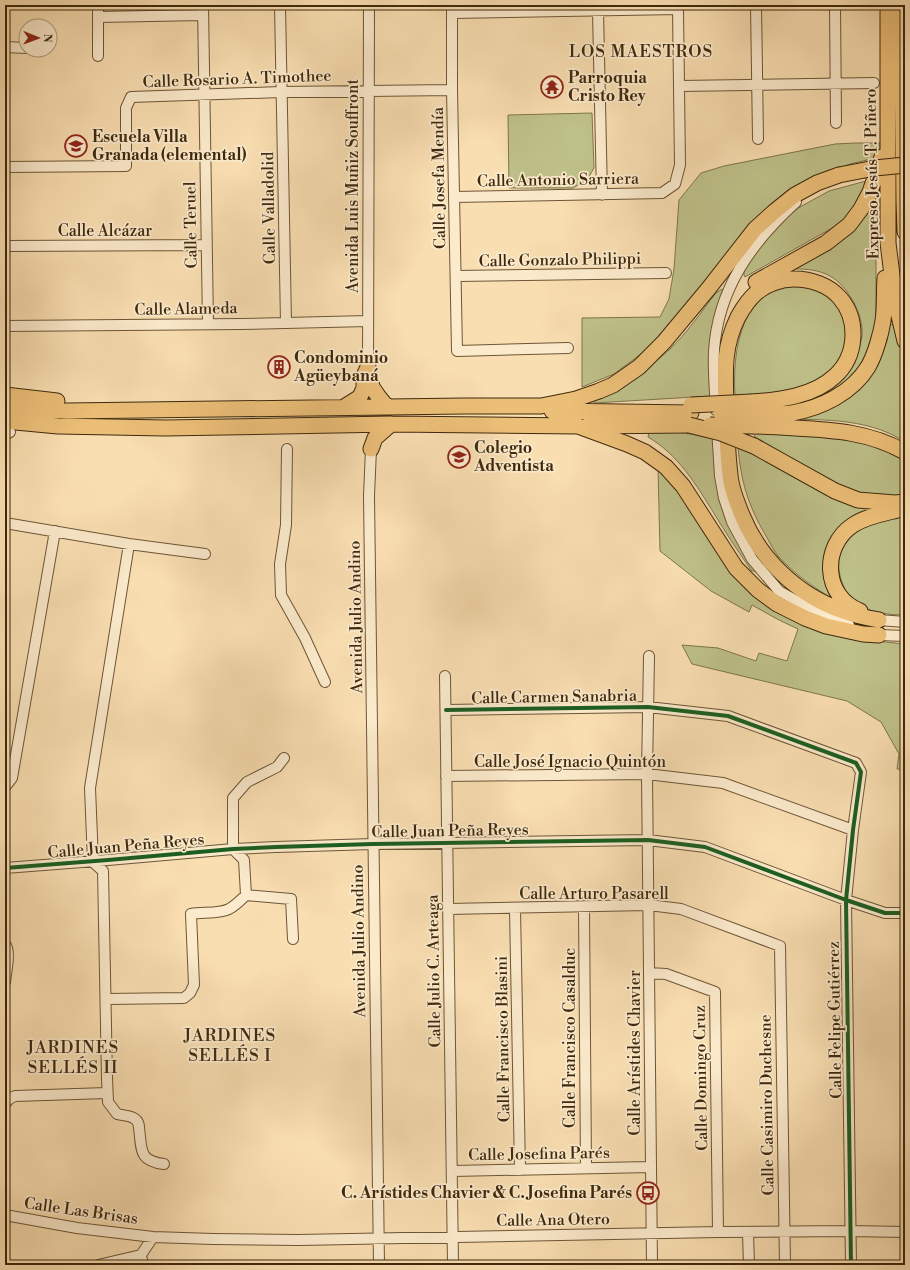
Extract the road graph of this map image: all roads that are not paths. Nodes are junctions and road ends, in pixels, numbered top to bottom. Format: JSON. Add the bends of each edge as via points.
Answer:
{"nodes":[{"id":1,"x":98,"y":5,"type":"edge"},
{"id":2,"x":280,"y":5,"type":"edge"},
{"id":3,"x":369,"y":5,"type":"edge"},
{"id":4,"x":756,"y":5,"type":"edge"},
{"id":5,"x":835,"y":5,"type":"edge"},
{"id":6,"x":888,"y":5,"type":"edge"},
{"id":7,"x":902,"y":5,"type":"edge"},
{"id":8,"x":452,"y":9,"type":"edge"},
{"id":9,"x":203,"y":10,"type":"edge"},
{"id":10,"x":598,"y":10,"type":"junction"},
{"id":11,"x":98,"y":17,"type":"junction"},
{"id":12,"x":5,"y":47,"type":"edge"},
{"id":13,"x":18,"y":48,"type":"edge"},
{"id":14,"x":902,"y":54,"type":"junction"},
{"id":15,"x":98,"y":56,"type":"dead end"},
{"id":16,"x":905,"y":82,"type":"edge"},
{"id":17,"x":874,"y":83,"type":"dead end"},
{"id":18,"x":836,"y":84,"type":"junction"},
{"id":19,"x":757,"y":85,"type":"junction"},
{"id":20,"x":680,"y":86,"type":"junction"},
{"id":21,"x":452,"y":90,"type":"junction"},
{"id":22,"x":368,"y":91,"type":"junction"},
{"id":23,"x":282,"y":92,"type":"junction"},
{"id":24,"x":204,"y":94,"type":"junction"},
{"id":25,"x":836,"y":123,"type":"dead end"},
{"id":26,"x":758,"y":139,"type":"dead end"},
{"id":27,"x":888,"y":139,"type":"junction"},
{"id":28,"x":905,"y":165,"type":"edge"},
{"id":29,"x":5,"y":167,"type":"edge"},
{"id":30,"x":817,"y":183,"type":"junction"},
{"id":31,"x":602,"y":195,"type":"junction"},
{"id":32,"x":454,"y":197,"type":"junction"},
{"id":33,"x":905,"y":232,"type":"edge"},
{"id":34,"x":888,"y":243,"type":"junction"},
{"id":35,"x":206,"y":245,"type":"junction"},
{"id":36,"x":5,"y":246,"type":"edge"},
{"id":37,"x":666,"y":273,"type":"dead end"},
{"id":38,"x":456,"y":276,"type":"junction"},
{"id":39,"x":368,"y":321,"type":"junction"},
{"id":40,"x":286,"y":323,"type":"junction"},
{"id":41,"x":208,"y":324,"type":"junction"},
{"id":42,"x":5,"y":326,"type":"edge"},
{"id":43,"x":905,"y":341,"type":"edge"},
{"id":44,"x":568,"y":348,"type":"dead end"},
{"id":45,"x":368,"y":367,"type":"junction"},
{"id":46,"x":5,"y":395,"type":"edge"},
{"id":47,"x":716,"y":400,"type":"junction"},
{"id":48,"x":344,"y":407,"type":"junction"},
{"id":49,"x":388,"y":407,"type":"junction"},
{"id":50,"x":409,"y":407,"type":"junction"},
{"id":51,"x":5,"y":408,"type":"edge"},
{"id":52,"x":117,"y":410,"type":"junction"},
{"id":53,"x":690,"y":414,"type":"junction"},
{"id":54,"x":753,"y":414,"type":"junction"},
{"id":55,"x":578,"y":418,"type":"junction"},
{"id":56,"x":391,"y":424,"type":"junction"},
{"id":57,"x":350,"y":425,"type":"junction"},
{"id":58,"x":6,"y":430,"type":"edge"},
{"id":59,"x":287,"y":449,"type":"dead end"},
{"id":60,"x":371,"y":449,"type":"junction"},
{"id":61,"x":905,"y":452,"type":"edge"},
{"id":62,"x":905,"y":502,"type":"edge"},
{"id":63,"x":905,"y":508,"type":"edge"},
{"id":64,"x":5,"y":523,"type":"edge"},
{"id":65,"x":55,"y":531,"type":"junction"},
{"id":66,"x":129,"y":544,"type":"junction"},
{"id":67,"x":205,"y":554,"type":"dead end"},
{"id":68,"x":879,"y":620,"type":"junction"},
{"id":69,"x":905,"y":622,"type":"edge"},
{"id":70,"x":879,"y":636,"type":"junction"},
{"id":71,"x":905,"y":636,"type":"edge"},
{"id":72,"x":649,"y":656,"type":"dead end"},
{"id":73,"x":445,"y":676,"type":"dead end"},
{"id":74,"x":326,"y":682,"type":"dead end"},
{"id":75,"x":648,"y":707,"type":"junction"},
{"id":76,"x":446,"y":710,"type":"junction"},
{"id":77,"x":284,"y":758,"type":"dead end"},
{"id":78,"x":647,"y":774,"type":"junction"},
{"id":79,"x":446,"y":776,"type":"junction"},
{"id":80,"x":860,"y":776,"type":"joint"},
{"id":81,"x":5,"y":787,"type":"edge"},
{"id":82,"x":853,"y":830,"type":"junction"},
{"id":83,"x":648,"y":840,"type":"junction"},
{"id":84,"x":447,"y":843,"type":"junction"},
{"id":85,"x":373,"y":844,"type":"junction"},
{"id":86,"x":233,"y":849,"type":"junction"},
{"id":87,"x":93,"y":862,"type":"junction"},
{"id":88,"x":5,"y":868,"type":"edge"},
{"id":89,"x":246,"y":895,"type":"junction"},
{"id":90,"x":846,"y":900,"type":"junction"},
{"id":91,"x":649,"y":905,"type":"junction"},
{"id":92,"x":584,"y":907,"type":"junction"},
{"id":93,"x":448,"y":909,"type":"junction"},
{"id":94,"x":516,"y":909,"type":"junction"},
{"id":95,"x":905,"y":913,"type":"edge"},
{"id":96,"x":292,"y":939,"type":"dead end"},
{"id":97,"x":5,"y":944,"type":"edge"},
{"id":98,"x":780,"y":946,"type":"joint"},
{"id":99,"x":650,"y":973,"type":"junction"},
{"id":100,"x":5,"y":982,"type":"edge"},
{"id":101,"x":106,"y":999,"type":"junction"},
{"id":102,"x":108,"y":1093,"type":"junction"},
{"id":103,"x":5,"y":1104,"type":"edge"},
{"id":104,"x":164,"y":1164,"type":"dead end"},
{"id":105,"x":651,"y":1167,"type":"junction"},
{"id":106,"x":586,"y":1168,"type":"junction"},
{"id":107,"x":520,"y":1170,"type":"junction"},
{"id":108,"x":452,"y":1171,"type":"junction"},
{"id":109,"x":5,"y":1215,"type":"edge"},
{"id":110,"x":850,"y":1231,"type":"junction"},
{"id":111,"x":718,"y":1232,"type":"junction"},
{"id":112,"x":784,"y":1232,"type":"junction"},
{"id":113,"x":905,"y":1232,"type":"edge"},
{"id":114,"x":748,"y":1233,"type":"junction"},
{"id":115,"x":652,"y":1234,"type":"junction"},
{"id":116,"x":452,"y":1236,"type":"junction"},
{"id":117,"x":153,"y":1237,"type":"junction"},
{"id":118,"x":379,"y":1238,"type":"junction"},
{"id":119,"x":213,"y":1239,"type":"joint"},
{"id":120,"x":141,"y":1255,"type":"junction"},
{"id":121,"x":98,"y":1265,"type":"edge"},
{"id":122,"x":143,"y":1265,"type":"edge"},
{"id":123,"x":379,"y":1265,"type":"edge"},
{"id":124,"x":453,"y":1265,"type":"edge"},
{"id":125,"x":652,"y":1265,"type":"edge"},
{"id":126,"x":749,"y":1265,"type":"edge"},
{"id":127,"x":784,"y":1265,"type":"edge"},
{"id":128,"x":851,"y":1265,"type":"edge"}],
"edges":[{"from":1,"to":11,"type":"street"},
{"from":2,"to":23,"type":"street","name":"Calle Valladolid"},
{"from":3,"to":22,"type":"street","name":"Avenida Luis Muñiz Souffront"},
{"from":4,"to":19,"type":"street"},
{"from":5,"to":18,"type":"street"},
{"from":6,"to":27,"type":"highway","name":"Expreso Jesús T. Piñero"},
{"from":7,"to":14,"type":"highway","name":"Expreso Jesús T. Piñero"},
{"from":8,"to":10,"type":"street"},
{"from":8,"to":21,"type":"street","name":"Calle Josefa Mendía"},
{"from":9,"to":11,"type":"street"},
{"from":9,"to":24,"type":"street","name":"Calle Teruel"},
{"from":10,"to":20,"type":"street","via":[[678,9]]},
{"from":10,"to":31,"type":"street"},
{"from":11,"to":15,"type":"street"},
{"from":12,"to":13,"type":"street"},
{"from":14,"to":16,"type":"highway"},
{"from":14,"to":33,"type":"highway","name":"Expreso Jesús T. Piñero"},
{"from":17,"to":18,"type":"street"},
{"from":18,"to":19,"type":"street"},
{"from":18,"to":25,"type":"street"},
{"from":19,"to":20,"type":"street"},
{"from":19,"to":26,"type":"street"},
{"from":20,"to":31,"type":"street","name":"Calle Antonio Sarriera","via":[[680,165],[675,184],[662,194]]},
{"from":21,"to":22,"type":"street","name":"Calle Rosario A. Timothee"},
{"from":21,"to":32,"type":"street","name":"Calle Josefa Mendía"},
{"from":22,"to":23,"type":"street","name":"Calle Rosario A. Timothee"},
{"from":22,"to":39,"type":"street","name":"Avenida Luis Muñiz Souffront"},
{"from":23,"to":24,"type":"street","name":"Calle Rosario A. Timothee"},
{"from":23,"to":40,"type":"street","name":"Calle Valladolid"},
{"from":24,"to":29,"type":"street","name":"Calle Rosario A. Timothee","via":[[131,97],[126,108],[126,166]]},
{"from":24,"to":35,"type":"street","name":"Calle Teruel"},
{"from":27,"to":34,"type":"highway","name":"Expreso Jesús T. Piñero"},
{"from":27,"to":47,"type":"highway","via":[[870,192],[862,209],[849,225],[826,243],[754,283],[738,301],[729,316],[721,341]]},
{"from":28,"to":30,"type":"highway","bridge":true,"via":[[839,175]]},
{"from":30,"to":47,"type":"street","via":[[756,244],[735,275],[717,331],[714,352]]},
{"from":30,"to":50,"type":"highway","via":[[795,195],[755,229],[664,342],[639,367],[613,385],[576,399],[541,406]]},
{"from":31,"to":32,"type":"street","name":"Calle Antonio Sarriera"},
{"from":32,"to":38,"type":"street","name":"Calle Josefa Mendía"},
{"from":34,"to":43,"type":"highway","name":"Expreso Jesús T. Piñero","via":[[895,298]]},
{"from":34,"to":54,"type":"highway","via":[[883,320],[868,367],[846,390],[808,410]]},
{"from":35,"to":36,"type":"street","name":"Calle Alcázar"},
{"from":35,"to":41,"type":"street","name":"Calle Teruel"},
{"from":37,"to":38,"type":"street","name":"Calle Gonzalo Philippi"},
{"from":38,"to":44,"type":"street","name":"Calle Josefa Mendía","via":[[457,351]]},
{"from":39,"to":40,"type":"street","name":"Calle Alameda"},
{"from":39,"to":45,"type":"street","name":"Avenida Luis Muñiz Souffront"},
{"from":40,"to":41,"type":"street","name":"Calle Alameda"},
{"from":41,"to":42,"type":"street","name":"Calle Alameda"},
{"from":45,"to":48,"type":"highway","via":[[360,397]]},
{"from":45,"to":49,"type":"highway","via":[[372,387]]},
{"from":46,"to":52,"type":"highway"},
{"from":47,"to":70,"type":"street","via":[[720,476],[724,498],[732,522],[752,559],[779,591],[822,615]]},
{"from":48,"to":49,"type":"highway"},
{"from":48,"to":52,"type":"highway"},
{"from":49,"to":50,"type":"highway"},
{"from":50,"to":55,"type":"highway"},
{"from":51,"to":52,"type":"highway"},
{"from":53,"to":54,"type":"highway","bridge":true},
{"from":53,"to":54,"type":"highway","bridge":true},
{"from":53,"to":55,"type":"highway"},
{"from":53,"to":62,"type":"highway","bridge":true,"via":[[721,433],[754,446],[835,492],[858,500]]},
{"from":54,"to":61,"type":"highway","via":[[870,437]]},
{"from":54,"to":68,"type":"highway","via":[[772,401],[810,392],[836,375],[847,362],[853,335],[851,320],[840,298],[828,288],[802,279],[786,279],[770,284],[749,300],[732,329],[727,343],[725,384],[731,484],[751,535],[766,557],[786,578],[814,598],[831,606]]},
{"from":55,"to":56,"type":"highway"},
{"from":55,"to":70,"type":"highway","via":[[645,452],[666,467],[683,486],[736,568],[758,590],[777,604],[826,626]]},
{"from":56,"to":57,"type":"highway"},
{"from":56,"to":60,"type":"highway","via":[[375,438]]},
{"from":57,"to":58,"type":"highway","via":[[165,428],[58,426]]},
{"from":57,"to":60,"type":"highway","via":[[362,433]]},
{"from":59,"to":74,"type":"street","via":[[286,525],[280,564],[280,595],[305,638]]},
{"from":60,"to":85,"type":"street","name":"Avenida Julio Andino","via":[[369,496]]},
{"from":63,"to":68,"type":"highway","via":[[853,524],[841,537],[831,556],[832,580],[837,593],[856,610]]},
{"from":64,"to":65,"type":"street"},
{"from":65,"to":66,"type":"street"},
{"from":65,"to":81,"type":"street","via":[[12,778]]},
{"from":66,"to":67,"type":"street"},
{"from":66,"to":87,"type":"street","via":[[90,788]]},
{"from":68,"to":69,"type":"street"},
{"from":70,"to":71,"type":"street"},
{"from":72,"to":75,"type":"street","name":"Calle Arístides Chavier"},
{"from":73,"to":76,"type":"street","name":"Calle Julio C. Arteaga"},
{"from":75,"to":76,"type":"street","name":"Calle Carmen Sanabria"},
{"from":75,"to":78,"type":"street","name":"Calle Arístides Chavier"},
{"from":75,"to":80,"type":"street","name":"Calle Carmen Sanabria","via":[[728,716],[856,763],[861,772]]},
{"from":76,"to":79,"type":"street","name":"Calle Julio C. Arteaga"},
{"from":77,"to":86,"type":"street","via":[[277,767],[247,782],[233,798]]},
{"from":78,"to":79,"type":"street","name":"Calle José Ignacio Quintón"},
{"from":78,"to":82,"type":"street","name":"Calle José Ignacio Quintón","via":[[723,783]]},
{"from":78,"to":83,"type":"street","name":"Calle Arístides Chavier"},
{"from":79,"to":84,"type":"street","name":"Calle Julio C. Arteaga"},
{"from":80,"to":82,"type":"street","name":"Calle Felipe Gutiérrez"},
{"from":82,"to":90,"type":"street","name":"Calle Felipe Gutiérrez"},
{"from":83,"to":84,"type":"street","name":"Calle Juan Peña Reyes"},
{"from":83,"to":90,"type":"street","name":"Calle Juan Peña Reyes","via":[[705,847]]},
{"from":83,"to":91,"type":"street","name":"Calle Arístides Chavier"},
{"from":84,"to":85,"type":"street","name":"Calle Juan Peña Reyes"},
{"from":84,"to":93,"type":"street","name":"Calle Julio C. Arteaga"},
{"from":85,"to":86,"type":"street","name":"Calle Juan Peña Reyes"},
{"from":85,"to":118,"type":"street","name":"Avenida Julio Andino"},
{"from":86,"to":87,"type":"street","name":"Calle Juan Peña Reyes"},
{"from":86,"to":89,"type":"street","via":[[244,860]]},
{"from":87,"to":88,"type":"street","name":"Calle Juan Peña Reyes"},
{"from":87,"to":101,"type":"street","via":[[103,870]]},
{"from":89,"to":96,"type":"street","via":[[291,899]]},
{"from":89,"to":101,"type":"street","via":[[222,912],[191,914],[194,985],[184,998]]},
{"from":90,"to":95,"type":"street","name":"Calle Juan Peña Reyes","via":[[885,913]]},
{"from":90,"to":110,"type":"street","name":"Calle Felipe Gutiérrez"},
{"from":91,"to":92,"type":"street","name":"Calle Arturo Pasarell"},
{"from":91,"to":98,"type":"street","name":"Calle Arturo Pasarell","via":[[681,909]]},
{"from":91,"to":99,"type":"street","name":"Calle Arístides Chavier"},
{"from":92,"to":94,"type":"street","name":"Calle Arturo Pasarell"},
{"from":92,"to":106,"type":"street","name":"Calle Francisco Casalduc"},
{"from":93,"to":94,"type":"street","name":"Calle Arturo Pasarell"},
{"from":93,"to":108,"type":"street","name":"Calle Julio C. Arteaga"},
{"from":94,"to":107,"type":"street","name":"Calle Francisco Blasini"},
{"from":97,"to":100,"type":"street","via":[[8,947],[8,958]]},
{"from":98,"to":112,"type":"street","name":"Calle Casimiro Duchesne"},
{"from":99,"to":105,"type":"street","name":"Calle Arístides Chavier"},
{"from":99,"to":111,"type":"street","name":"Calle Domingo Cruz","via":[[666,974],[715,992]]},
{"from":101,"to":102,"type":"street"},
{"from":102,"to":103,"type":"street","via":[[15,1096]]},
{"from":102,"to":104,"type":"street","via":[[108,1102],[115,1112],[137,1120],[140,1149],[146,1157],[153,1162]]},
{"from":105,"to":106,"type":"street","name":"Calle Josefina Parés"},
{"from":105,"to":115,"type":"street","name":"Calle Arístides Chavier"},
{"from":106,"to":107,"type":"street","name":"Calle Josefina Parés"},
{"from":107,"to":108,"type":"street","name":"Calle Josefina Parés"},
{"from":108,"to":116,"type":"street","name":"Calle Julio C. Arteaga"},
{"from":109,"to":117,"type":"street","name":"Calle Las Brisas","via":[[77,1228]]},
{"from":110,"to":112,"type":"street","name":"Calle Ana Otero"},
{"from":110,"to":113,"type":"street","name":"Calle Ana Otero"},
{"from":110,"to":128,"type":"street","name":"Calle Felipe Gutiérrez"},
{"from":111,"to":114,"type":"street","name":"Calle Ana Otero"},
{"from":111,"to":115,"type":"street","name":"Calle Ana Otero"},
{"from":112,"to":114,"type":"street","name":"Calle Ana Otero"},
{"from":112,"to":127,"type":"street","name":"Calle Casimiro Duchesne"},
{"from":114,"to":126,"type":"street"},
{"from":115,"to":116,"type":"street","name":"Calle Ana Otero"},
{"from":115,"to":125,"type":"street","name":"Calle Arístides Chavier"},
{"from":116,"to":118,"type":"street","name":"Calle Ana Otero"},
{"from":116,"to":124,"type":"street","name":"Calle Julio C. Arteaga"},
{"from":117,"to":119,"type":"street","name":"Calle Las Brisas"},
{"from":117,"to":120,"type":"street"},
{"from":118,"to":119,"type":"street","name":"Calle Ana Otero"},
{"from":118,"to":123,"type":"street","name":"Avenida Julio Andino"},
{"from":120,"to":121,"type":"street"},
{"from":120,"to":122,"type":"street"}]}
